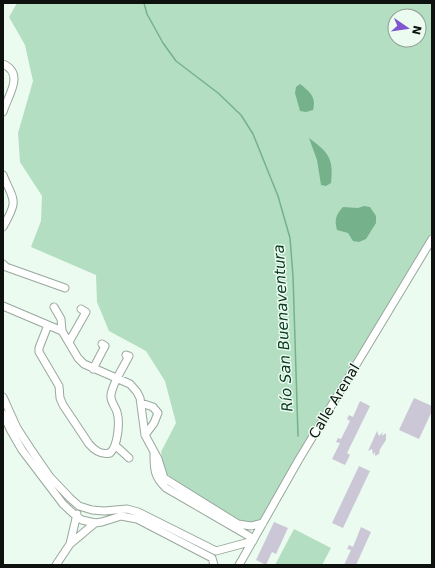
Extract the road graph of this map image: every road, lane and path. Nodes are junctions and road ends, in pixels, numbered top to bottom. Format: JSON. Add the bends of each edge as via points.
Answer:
{"nodes":[{"id":1,"x":3,"y":64,"type":"edge"},
{"id":2,"x":3,"y":112,"type":"edge"},
{"id":3,"x":4,"y":180,"type":"edge"},
{"id":4,"x":3,"y":227,"type":"edge"},
{"id":5,"x":432,"y":239,"type":"edge"},
{"id":6,"x":3,"y":264,"type":"edge"},
{"id":7,"x":65,"y":288,"type":"dead end"},
{"id":8,"x":3,"y":306,"type":"edge"},
{"id":9,"x":54,"y":306,"type":"dead end"},
{"id":10,"x":81,"y":309,"type":"dead end"},
{"id":11,"x":48,"y":325,"type":"junction"},
{"id":12,"x":62,"y":331,"type":"junction"},
{"id":13,"x":69,"y":342,"type":"junction"},
{"id":14,"x":102,"y":344,"type":"dead end"},
{"id":15,"x":126,"y":355,"type":"dead end"},
{"id":16,"x":93,"y":369,"type":"junction"},
{"id":17,"x":117,"y":379,"type":"junction"},
{"id":18,"x":3,"y":397,"type":"edge"},
{"id":19,"x":141,"y":403,"type":"junction"},
{"id":20,"x":3,"y":414,"type":"edge"},
{"id":21,"x":145,"y":435,"type":"junction"},
{"id":22,"x":116,"y":446,"type":"junction"},
{"id":23,"x":154,"y":451,"type":"junction"},
{"id":24,"x":129,"y":458,"type":"dead end"},
{"id":25,"x":80,"y":506,"type":"junction"},
{"id":26,"x":77,"y":517,"type":"junction"},
{"id":27,"x":263,"y":522,"type":"junction"},
{"id":28,"x":95,"y":523,"type":"junction"},
{"id":29,"x":253,"y":540,"type":"junction"},
{"id":30,"x":70,"y":544,"type":"junction"},
{"id":31,"x":202,"y":544,"type":"junction"},
{"id":32,"x":198,"y":551,"type":"junction"},
{"id":33,"x":214,"y":558,"type":"edge"},
{"id":34,"x":56,"y":565,"type":"edge"},
{"id":35,"x":239,"y":565,"type":"edge"}],
"edges":[{"from":1,"to":2,"type":"street","via":[[10,67],[14,77]]},
{"from":3,"to":4,"type":"street","via":[[14,198]]},
{"from":5,"to":27,"type":"street","name":"Calle Arenal"},
{"from":6,"to":7,"type":"street"},
{"from":8,"to":11,"type":"street"},
{"from":9,"to":12,"type":"street","via":[[61,319]]},
{"from":10,"to":13,"type":"street","via":[[86,312]]},
{"from":11,"to":12,"type":"street"},
{"from":11,"to":22,"type":"street","via":[[39,352],[59,386],[63,405],[94,450],[105,454],[110,453]]},
{"from":12,"to":13,"type":"street"},
{"from":13,"to":16,"type":"street","via":[[78,358]]},
{"from":14,"to":16,"type":"street","via":[[105,346]]},
{"from":15,"to":17,"type":"street","via":[[129,356]]},
{"from":16,"to":17,"type":"street"},
{"from":17,"to":19,"type":"street","via":[[130,384],[137,392]]},
{"from":17,"to":22,"type":"street","via":[[111,393],[118,418]]},
{"from":18,"to":25,"type":"street","via":[[17,428],[30,448],[54,480]]},
{"from":19,"to":21,"type":"street"},
{"from":19,"to":21,"type":"street","via":[[153,407],[158,413]]},
{"from":20,"to":26,"type":"street","via":[[22,450],[59,499]]},
{"from":21,"to":23,"type":"street"},
{"from":22,"to":24,"type":"street"},
{"from":23,"to":27,"type":"street","via":[[164,478],[238,524],[251,526]]},
{"from":23,"to":29,"type":"street","via":[[154,471],[158,481]]},
{"from":25,"to":26,"type":"street"},
{"from":25,"to":31,"type":"street","via":[[92,510],[127,509],[138,512]]},
{"from":26,"to":28,"type":"street"},
{"from":26,"to":30,"type":"street"},
{"from":27,"to":29,"type":"street","name":"Calle Arenal"},
{"from":28,"to":30,"type":"street"},
{"from":28,"to":32,"type":"street","via":[[121,516],[133,518]]},
{"from":29,"to":33,"type":"street"},
{"from":29,"to":35,"type":"street","name":"Calle Arenal"},
{"from":30,"to":34,"type":"street"},
{"from":31,"to":32,"type":"street","via":[[202,549]]},
{"from":31,"to":33,"type":"street"},
{"from":32,"to":33,"type":"street"}]}
